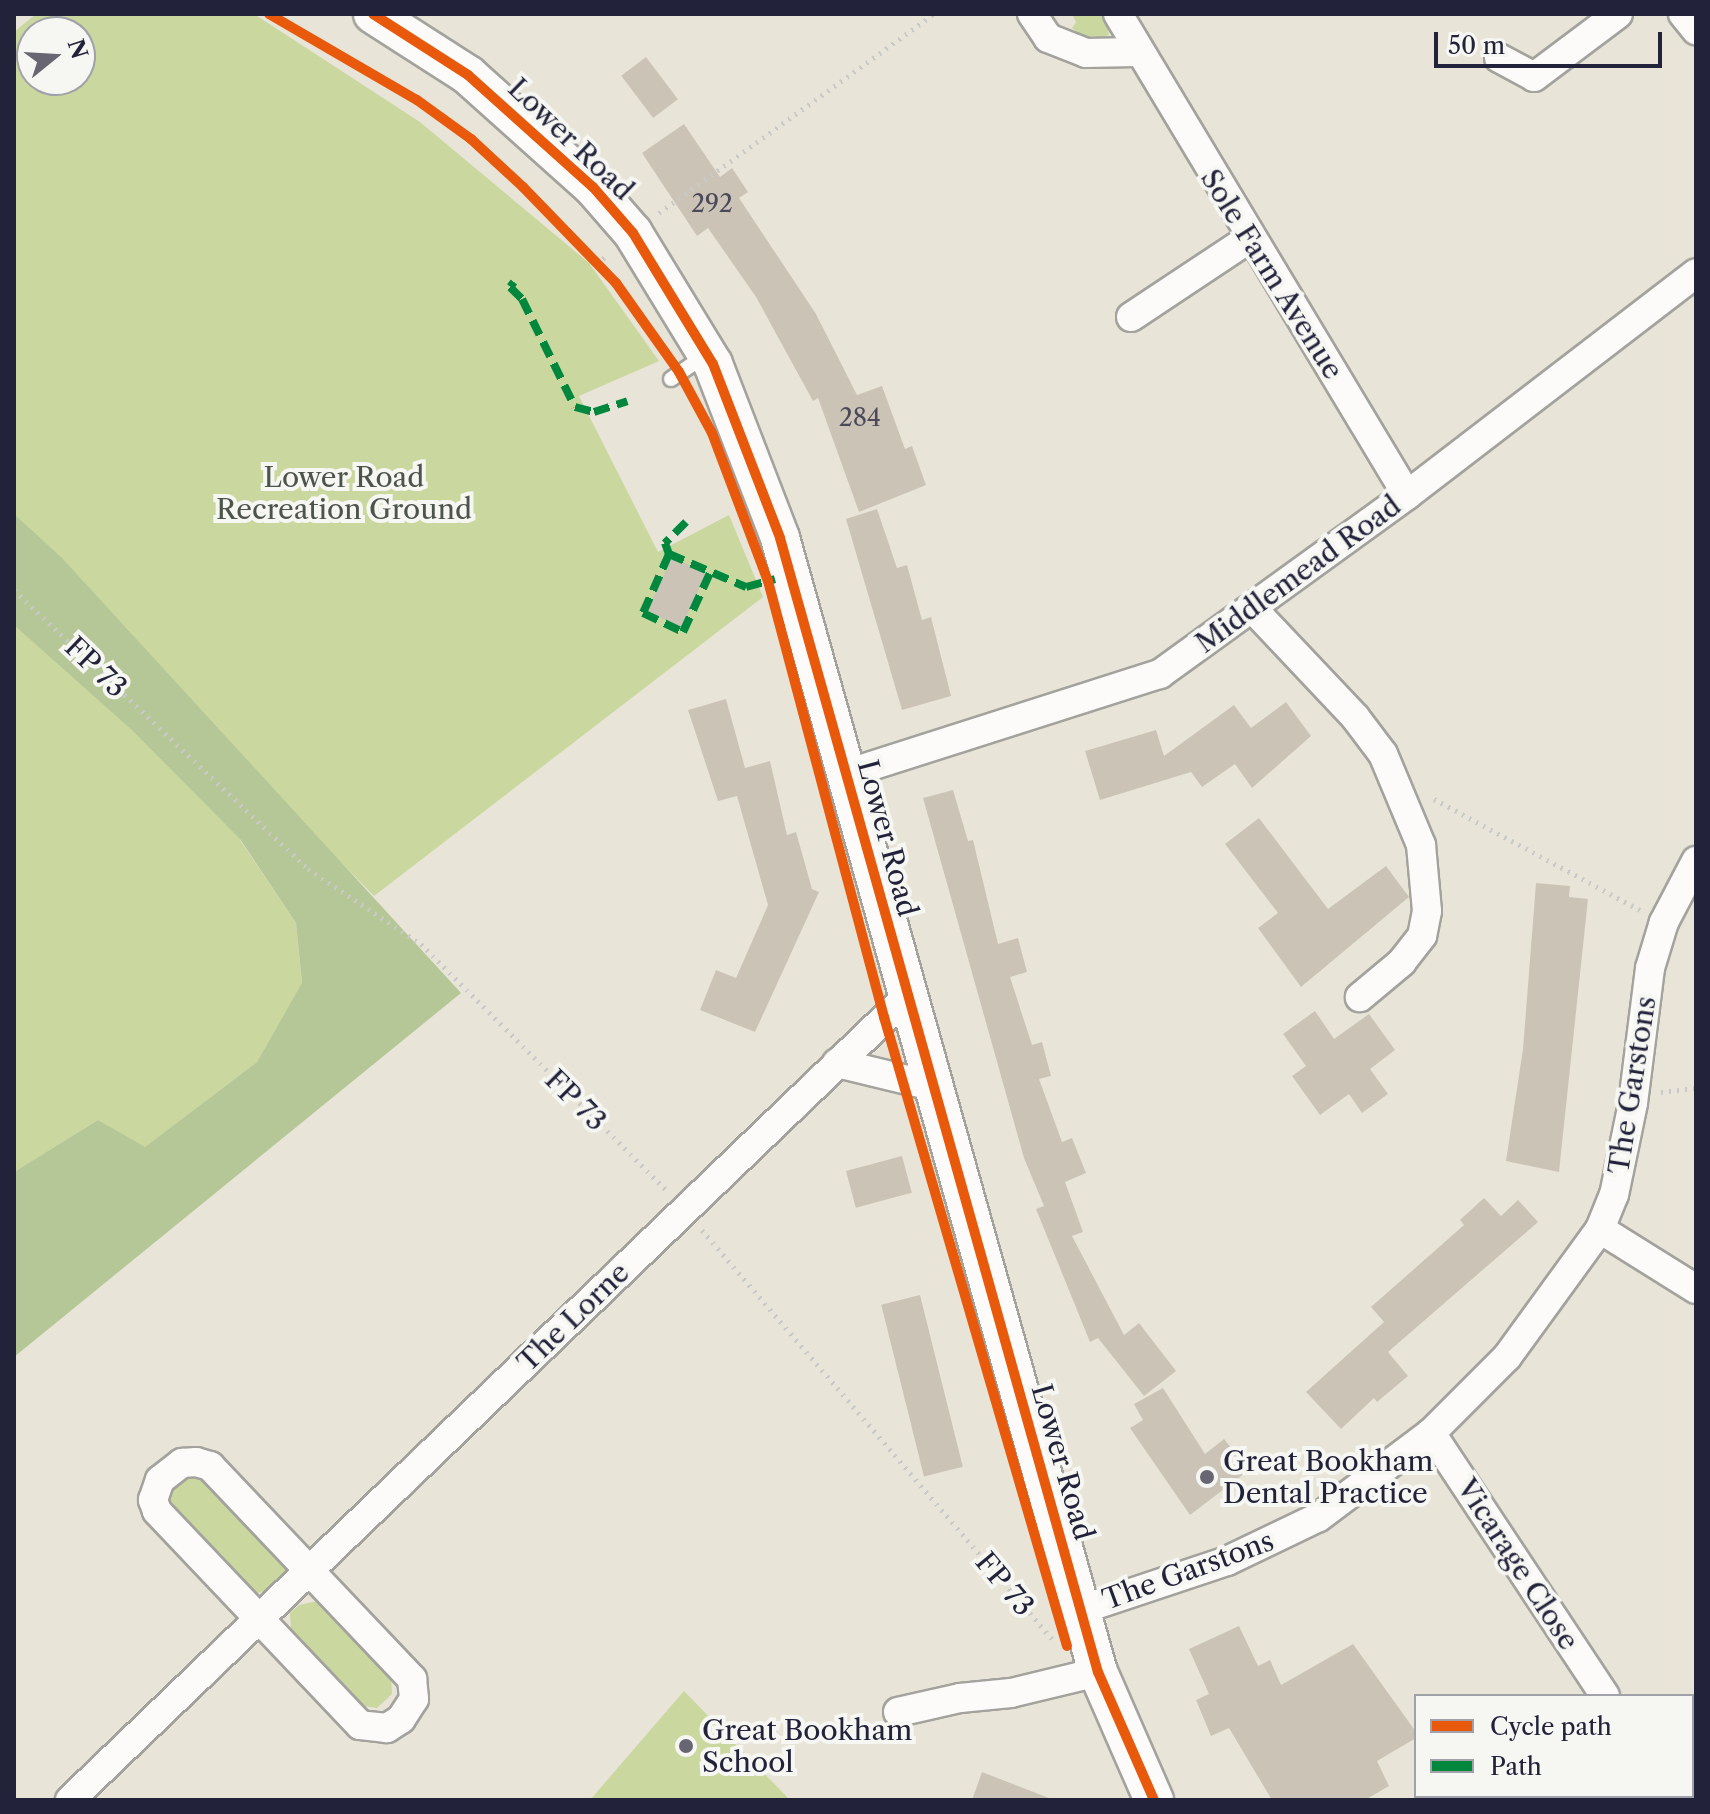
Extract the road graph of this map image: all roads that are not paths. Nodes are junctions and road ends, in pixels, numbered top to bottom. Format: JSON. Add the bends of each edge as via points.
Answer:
{"nodes":[{"id":1,"x":373,"y":14,"type":"edge"},
{"id":2,"x":1032,"y":14,"type":"edge"},
{"id":3,"x":1118,"y":14,"type":"edge"},
{"id":4,"x":1618,"y":14,"type":"edge"},
{"id":5,"x":1683,"y":14,"type":"edge"},
{"id":6,"x":1696,"y":30,"type":"edge"},
{"id":7,"x":1136,"y":52,"type":"junction"},
{"id":8,"x":1499,"y":58,"type":"dead end"},
{"id":9,"x":1250,"y":238,"type":"junction"},
{"id":10,"x":1696,"y":273,"type":"edge"},
{"id":11,"x":1131,"y":317,"type":"dead end"},
{"id":12,"x":707,"y":354,"type":"junction"},
{"id":13,"x":671,"y":379,"type":"dead end"},
{"id":14,"x":1407,"y":495,"type":"junction"},
{"id":15,"x":1253,"y":609,"type":"junction"},
{"id":16,"x":846,"y":774,"type":"junction"},
{"id":17,"x":1696,"y":861,"type":"edge"},
{"id":18,"x":1360,"y":997,"type":"dead end"},
{"id":19,"x":906,"y":998,"type":"junction"},
{"id":20,"x":837,"y":1063,"type":"junction"},
{"id":21,"x":932,"y":1086,"type":"junction"},
{"id":22,"x":1600,"y":1229,"type":"junction"},
{"id":23,"x":1696,"y":1289,"type":"edge"},
{"id":24,"x":1431,"y":1433,"type":"junction"},
{"id":25,"x":309,"y":1572,"type":"junction"},
{"id":26,"x":259,"y":1620,"type":"junction"},
{"id":27,"x":1080,"y":1640,"type":"junction"},
{"id":28,"x":1604,"y":1694,"type":"edge"},
{"id":29,"x":898,"y":1712,"type":"dead end"},
{"id":30,"x":70,"y":1800,"type":"edge"},
{"id":31,"x":1154,"y":1800,"type":"edge"}],
"edges":[{"from":1,"to":12,"type":"street","name":"Lower Road","via":[[468,75],[593,187],[633,233]]},
{"from":2,"to":7,"type":"street","via":[[1048,38],[1086,53]]},
{"from":3,"to":7,"type":"street","name":"Sole Farm Avenue"},
{"from":4,"to":8,"type":"street","via":[[1534,77]]},
{"from":5,"to":6,"type":"street"},
{"from":7,"to":9,"type":"street","name":"Sole Farm Avenue"},
{"from":9,"to":11,"type":"street"},
{"from":9,"to":14,"type":"street","name":"Sole Farm Avenue"},
{"from":10,"to":14,"type":"street","name":"Middlemead Road"},
{"from":12,"to":13,"type":"lane"},
{"from":12,"to":16,"type":"street","name":"Lower Road","via":[[780,538]]},
{"from":14,"to":15,"type":"street","name":"Middlemead Road"},
{"from":15,"to":16,"type":"street","name":"Middlemead Road","via":[[1160,674]]},
{"from":15,"to":18,"type":"street","via":[[1355,717],[1402,791],[1421,845],[1427,911],[1422,936],[1402,962]]},
{"from":16,"to":19,"type":"street","name":"Lower Road"},
{"from":17,"to":22,"type":"street","name":"The Garstons","via":[[1664,922],[1650,968],[1620,1166]]},
{"from":19,"to":20,"type":"street","name":"The Lorne"},
{"from":19,"to":21,"type":"street","name":"Lower Road"},
{"from":20,"to":21,"type":"street"},
{"from":20,"to":25,"type":"street","name":"The Lorne"},
{"from":21,"to":27,"type":"street","name":"Lower Road"},
{"from":22,"to":23,"type":"street"},
{"from":22,"to":24,"type":"street","name":"The Garstons","via":[[1514,1349]]},
{"from":24,"to":27,"type":"street","name":"The Garstons","via":[[1319,1517]]},
{"from":24,"to":28,"type":"street","name":"Vicarage Close"},
{"from":25,"to":26,"type":"street","name":"The Lorne"},
{"from":25,"to":26,"type":"street","via":[[412,1679],[414,1699],[401,1719],[387,1728],[360,1725]]},
{"from":25,"to":26,"type":"street","via":[[210,1466],[182,1463],[169,1471],[155,1491],[157,1511]]},
{"from":26,"to":30,"type":"street","name":"The Lorne"},
{"from":27,"to":29,"type":"street","name":"The Garstons"},
{"from":27,"to":31,"type":"street","name":"Lower Road"}]}
